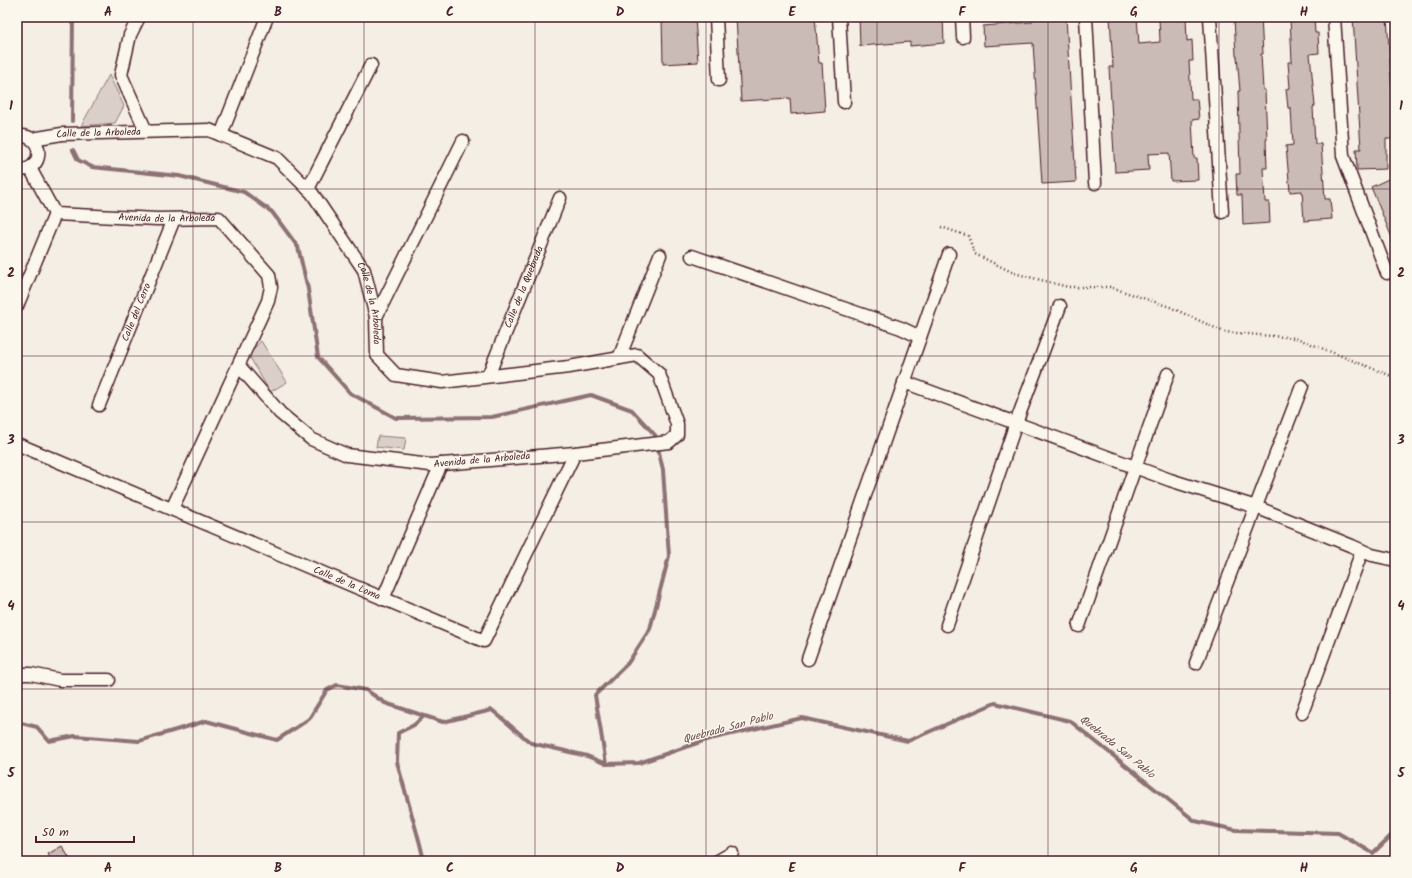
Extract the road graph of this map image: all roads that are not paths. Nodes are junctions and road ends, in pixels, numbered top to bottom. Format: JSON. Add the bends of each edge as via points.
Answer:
{"nodes":[{"id":1,"x":140,"y":17,"type":"edge"},
{"id":2,"x":267,"y":17,"type":"edge"},
{"id":3,"x":716,"y":17,"type":"edge"},
{"id":4,"x":839,"y":17,"type":"edge"},
{"id":5,"x":962,"y":17,"type":"edge"},
{"id":6,"x":1086,"y":17,"type":"edge"},
{"id":7,"x":1210,"y":17,"type":"edge"},
{"id":8,"x":1334,"y":17,"type":"edge"},
{"id":9,"x":963,"y":37,"type":"dead end"},
{"id":10,"x":370,"y":65,"type":"dead end"},
{"id":11,"x":719,"y":80,"type":"dead end"},
{"id":12,"x":844,"y":102,"type":"dead end"},
{"id":13,"x":146,"y":131,"type":"junction"},
{"id":14,"x":221,"y":135,"type":"junction"},
{"id":15,"x":17,"y":136,"type":"edge"},
{"id":16,"x":32,"y":139,"type":"junction"},
{"id":17,"x":463,"y":141,"type":"dead end"},
{"id":18,"x":30,"y":168,"type":"junction"},
{"id":19,"x":17,"y":169,"type":"edge"},
{"id":20,"x":1095,"y":183,"type":"dead end"},
{"id":21,"x":308,"y":189,"type":"junction"},
{"id":22,"x":560,"y":198,"type":"dead end"},
{"id":23,"x":1222,"y":212,"type":"dead end"},
{"id":24,"x":55,"y":214,"type":"junction"},
{"id":25,"x":174,"y":219,"type":"junction"},
{"id":26,"x":949,"y":254,"type":"dead end"},
{"id":27,"x":660,"y":255,"type":"dead end"},
{"id":28,"x":692,"y":256,"type":"dead end"},
{"id":29,"x":1387,"y":273,"type":"dead end"},
{"id":30,"x":21,"y":290,"type":"edge"},
{"id":31,"x":17,"y":306,"type":"edge"},
{"id":32,"x":1060,"y":306,"type":"dead end"},
{"id":33,"x":376,"y":317,"type":"junction"},
{"id":34,"x":920,"y":337,"type":"junction"},
{"id":35,"x":619,"y":358,"type":"junction"},
{"id":36,"x":239,"y":366,"type":"junction"},
{"id":37,"x":1168,"y":374,"type":"dead end"},
{"id":38,"x":488,"y":376,"type":"junction"},
{"id":39,"x":904,"y":382,"type":"junction"},
{"id":40,"x":1302,"y":386,"type":"dead end"},
{"id":41,"x":99,"y":405,"type":"dead end"},
{"id":42,"x":1016,"y":422,"type":"junction"},
{"id":43,"x":669,"y":442,"type":"joint"},
{"id":44,"x":17,"y":444,"type":"edge"},
{"id":45,"x":575,"y":453,"type":"junction"},
{"id":46,"x":441,"y":464,"type":"junction"},
{"id":47,"x":1136,"y":467,"type":"junction"},
{"id":48,"x":1256,"y":507,"type":"junction"},
{"id":49,"x":172,"y":509,"type":"junction"},
{"id":50,"x":1362,"y":551,"type":"junction"},
{"id":51,"x":1395,"y":560,"type":"edge"},
{"id":52,"x":383,"y":599,"type":"junction"},
{"id":53,"x":947,"y":625,"type":"dead end"},
{"id":54,"x":1079,"y":626,"type":"dead end"},
{"id":55,"x":808,"y":659,"type":"dead end"},
{"id":56,"x":1196,"y":664,"type":"dead end"},
{"id":57,"x":17,"y":674,"type":"edge"},
{"id":58,"x":109,"y":680,"type":"dead end"},
{"id":59,"x":1302,"y":713,"type":"dead end"},
{"id":60,"x":732,"y":853,"type":"dead end"},
{"id":61,"x":718,"y":861,"type":"edge"}],
"edges":[{"from":1,"to":13,"type":"street","via":[[130,35],[121,75]]},
{"from":2,"to":14,"type":"street"},
{"from":3,"to":11,"type":"street"},
{"from":4,"to":12,"type":"street"},
{"from":5,"to":9,"type":"street"},
{"from":6,"to":20,"type":"street"},
{"from":7,"to":23,"type":"street"},
{"from":8,"to":29,"type":"street","via":[[1343,156]]},
{"from":10,"to":21,"type":"street"},
{"from":13,"to":14,"type":"street","name":"Calle de la Arboleda","via":[[209,130]]},
{"from":13,"to":16,"type":"street","name":"Calle de la Arboleda","via":[[62,134]]},
{"from":14,"to":21,"type":"street","name":"Calle de la Arboleda","via":[[277,158]]},
{"from":15,"to":16,"type":"street"},
{"from":16,"to":18,"type":"street","via":[[39,154],[35,164]]},
{"from":17,"to":33,"type":"street"},
{"from":18,"to":19,"type":"street"},
{"from":18,"to":24,"type":"street"},
{"from":21,"to":33,"type":"street","name":"Calle de la Arboleda","via":[[364,270]]},
{"from":22,"to":38,"type":"street","name":"Calle de la Quebrada"},
{"from":24,"to":25,"type":"street","name":"Avenida de la Arboleda"},
{"from":24,"to":30,"type":"street"},
{"from":25,"to":36,"type":"street","name":"Avenida de la Arboleda","via":[[219,218],[269,275],[271,287],[268,301]]},
{"from":25,"to":41,"type":"street","name":"Calle del Cerro"},
{"from":26,"to":34,"type":"street"},
{"from":27,"to":35,"type":"street"},
{"from":28,"to":34,"type":"street","via":[[901,328]]},
{"from":30,"to":31,"type":"street"},
{"from":32,"to":42,"type":"street"},
{"from":33,"to":38,"type":"street","name":"Calle de la Arboleda","via":[[377,355],[396,375],[442,382]]},
{"from":34,"to":39,"type":"street"},
{"from":35,"to":38,"type":"street","name":"Calle de la Arboleda"},
{"from":35,"to":43,"type":"street","name":"Calle de la Arboleda","via":[[637,355],[659,374],[677,424],[677,435]]},
{"from":36,"to":46,"type":"street","name":"Avenida de la Arboleda","via":[[280,413],[311,439],[347,455],[430,465]]},
{"from":36,"to":49,"type":"street"},
{"from":37,"to":47,"type":"street"},
{"from":39,"to":42,"type":"street"},
{"from":39,"to":55,"type":"street"},
{"from":40,"to":48,"type":"street"},
{"from":42,"to":47,"type":"street"},
{"from":42,"to":53,"type":"street"},
{"from":43,"to":45,"type":"street","name":"Avenida de la Arboleda"},
{"from":44,"to":49,"type":"street","name":"Calle de la Loma"},
{"from":45,"to":46,"type":"street","name":"Avenida de la Arboleda"},
{"from":45,"to":52,"type":"street","name":"Calle de la Loma","via":[[484,641]]},
{"from":46,"to":52,"type":"street"},
{"from":47,"to":48,"type":"street"},
{"from":47,"to":54,"type":"street"},
{"from":48,"to":50,"type":"street"},
{"from":48,"to":56,"type":"street"},
{"from":49,"to":52,"type":"street","name":"Calle de la Loma"},
{"from":50,"to":51,"type":"street"},
{"from":50,"to":59,"type":"street"},
{"from":57,"to":58,"type":"street","via":[[60,680]]},
{"from":60,"to":61,"type":"street"}]}
